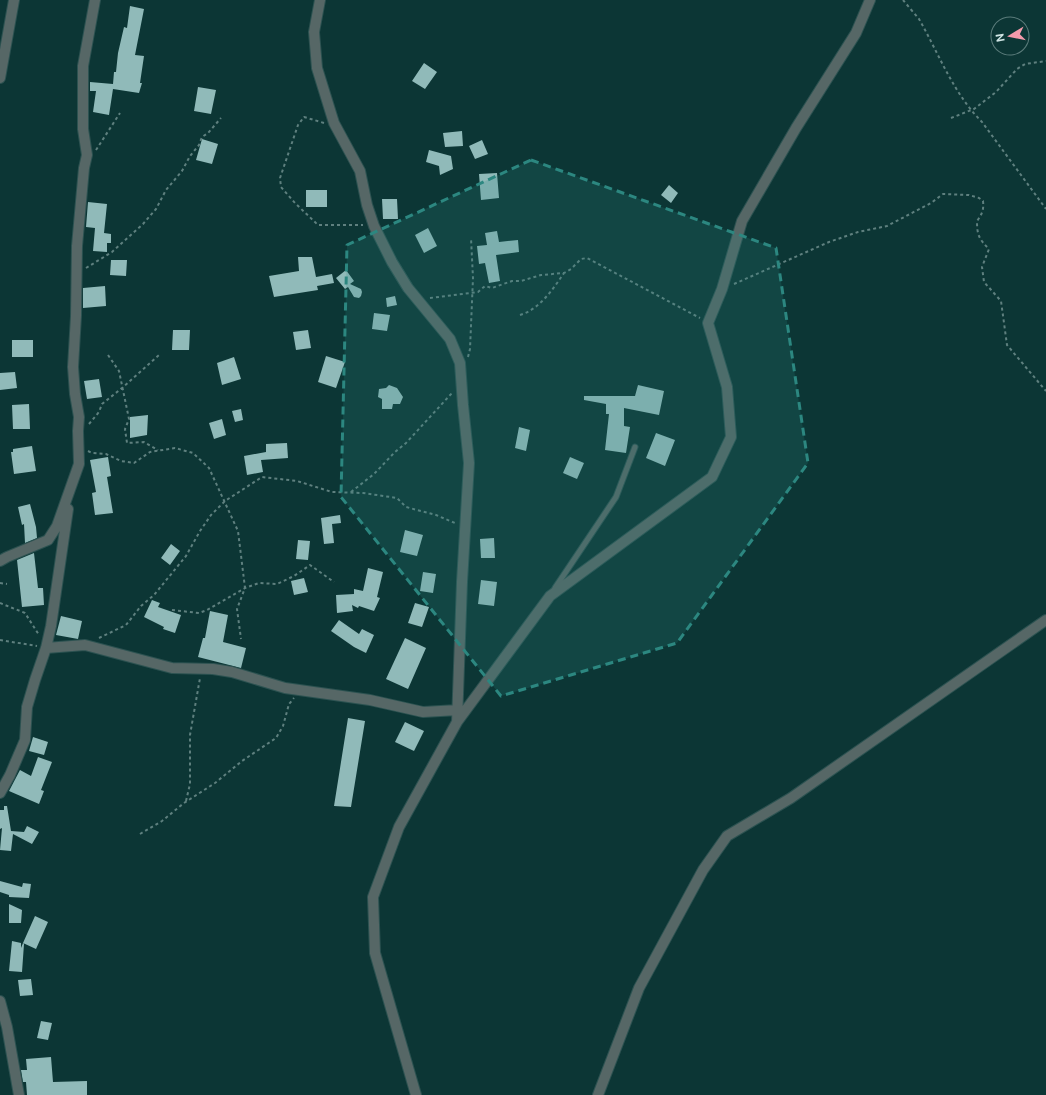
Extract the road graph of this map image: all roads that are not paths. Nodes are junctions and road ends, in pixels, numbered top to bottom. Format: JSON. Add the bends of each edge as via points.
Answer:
{"nodes":[{"id":1,"x":14,"y":0,"type":"edge"},
{"id":2,"x":95,"y":0,"type":"edge"},
{"id":3,"x":320,"y":0,"type":"edge"},
{"id":4,"x":870,"y":0,"type":"edge"},
{"id":5,"x":0,"y":78,"type":"edge"},
{"id":6,"x":635,"y":447,"type":"dead end"},
{"id":7,"x":72,"y":488,"type":"junction"},
{"id":8,"x":0,"y":561,"type":"edge"},
{"id":9,"x":550,"y":596,"type":"junction"},
{"id":10,"x":1046,"y":620,"type":"edge"},
{"id":11,"x":46,"y":648,"type":"junction"},
{"id":12,"x":458,"y":710,"type":"junction"},
{"id":13,"x":457,"y":722,"type":"junction"},
{"id":14,"x":0,"y":793,"type":"edge"},
{"id":15,"x":0,"y":1001,"type":"edge"},
{"id":16,"x":19,"y":1095,"type":"edge"},
{"id":17,"x":416,"y":1095,"type":"edge"},
{"id":18,"x":598,"y":1095,"type":"edge"}],
"edges":[{"from":1,"to":5,"type":"street"},
{"from":2,"to":7,"type":"street","via":[[83,66],[83,129],[87,155],[77,246],[73,367],[79,418],[79,464]]},
{"from":3,"to":12,"type":"street","via":[[314,32],[317,68],[335,126],[360,171],[374,226],[392,262],[408,288],[450,339],[460,363],[469,462]]},
{"from":4,"to":9,"type":"street","via":[[856,33],[796,128],[742,221],[722,289],[708,323],[727,387],[731,437],[712,477]]},
{"from":6,"to":9,"type":"lane","via":[[616,497]]},
{"from":7,"to":8,"type":"street","via":[[57,526],[48,540]]},
{"from":7,"to":11,"type":"street"},
{"from":9,"to":13,"type":"street"},
{"from":10,"to":18,"type":"street","via":[[791,798],[728,836],[703,870],[639,988]]},
{"from":11,"to":12,"type":"street","via":[[85,645],[172,668],[232,672],[285,688],[370,700],[423,712]]},
{"from":11,"to":14,"type":"street","via":[[27,706],[25,740]]},
{"from":12,"to":13,"type":"street"},
{"from":13,"to":17,"type":"street","via":[[399,827],[373,897],[375,953]]},
{"from":15,"to":16,"type":"street"}]}
